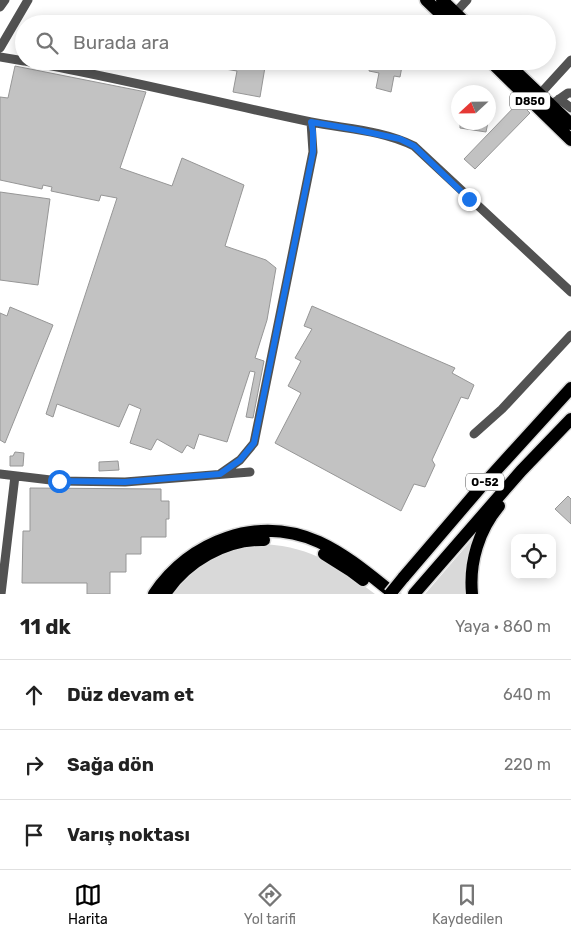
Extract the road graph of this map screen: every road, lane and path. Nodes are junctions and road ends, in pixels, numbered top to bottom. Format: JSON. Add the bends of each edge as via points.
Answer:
{"nodes":[{"id":1,"x":4,"y":0,"type":"edge"},
{"id":2,"x":28,"y":0,"type":"edge"},
{"id":3,"x":426,"y":0,"type":"edge"},
{"id":4,"x":442,"y":0,"type":"edge"},
{"id":5,"x":467,"y":0,"type":"edge"},
{"id":6,"x":0,"y":8,"type":"edge"},
{"id":7,"x":19,"y":15,"type":"edge"},
{"id":8,"x":448,"y":15,"type":"edge"},
{"id":9,"x":451,"y":15,"type":"edge"},
{"id":10,"x":455,"y":15,"type":"edge"},
{"id":11,"x":15,"y":22,"type":"edge"},
{"id":12,"x":0,"y":48,"type":"edge"},
{"id":13,"x":0,"y":57,"type":"edge"},
{"id":14,"x":15,"y":60,"type":"edge"},
{"id":15,"x":571,"y":60,"type":"edge"},
{"id":16,"x":77,"y":70,"type":"edge"},
{"id":17,"x":499,"y":70,"type":"edge"},
{"id":18,"x":515,"y":70,"type":"edge"},
{"id":19,"x":571,"y":93,"type":"edge"},
{"id":20,"x":540,"y":94,"type":"junction"},
{"id":21,"x":555,"y":102,"type":"junction"},
{"id":22,"x":571,"y":108,"type":"edge"},
{"id":23,"x":311,"y":122,"type":"junction"},
{"id":24,"x":571,"y":124,"type":"edge"},
{"id":25,"x":571,"y":140,"type":"edge"},
{"id":26,"x":571,"y":292,"type":"edge"},
{"id":27,"x":571,"y":335,"type":"edge"},
{"id":28,"x":571,"y":388,"type":"edge"},
{"id":29,"x":570,"y":419,"type":"edge"},
{"id":30,"x":474,"y":434,"type":"dead end"},
{"id":31,"x":250,"y":472,"type":"dead end"},
{"id":32,"x":0,"y":474,"type":"edge"},
{"id":33,"x":220,"y":474,"type":"junction"},
{"id":34,"x":15,"y":476,"type":"junction"},
{"id":35,"x":416,"y":592,"type":"edge"},
{"id":36,"x":1,"y":594,"type":"edge"},
{"id":37,"x":154,"y":594,"type":"edge"},
{"id":38,"x":165,"y":594,"type":"edge"},
{"id":39,"x":380,"y":594,"type":"edge"},
{"id":40,"x":390,"y":594,"type":"edge"},
{"id":41,"x":394,"y":594,"type":"edge"},
{"id":42,"x":472,"y":594,"type":"edge"}],
"edges":[{"from":1,"to":6,"type":"street"},
{"from":2,"to":7,"type":"street"},
{"from":3,"to":8,"type":"highway"},
{"from":4,"to":9,"type":"highway"},
{"from":5,"to":10,"type":"street"},
{"from":11,"to":12,"type":"street"},
{"from":13,"to":14,"type":"street"},
{"from":15,"to":20,"type":"street"},
{"from":16,"to":23,"type":"street"},
{"from":17,"to":25,"type":"highway","number":"D850"},
{"from":18,"to":20,"type":"highway","number":"D850"},
{"from":19,"to":21,"type":"street"},
{"from":20,"to":21,"type":"highway","number":"D850"},
{"from":21,"to":22,"type":"street"},
{"from":21,"to":24,"type":"highway","number":"D850"},
{"from":23,"to":26,"type":"street","via":[[381,134],[414,146]]},
{"from":23,"to":33,"type":"street","via":[[313,152],[254,443],[240,460]]},
{"from":27,"to":30,"type":"street","via":[[502,409]]},
{"from":28,"to":40,"type":"highway","number":"O-52","bridge":true},
{"from":29,"to":35,"type":"highway","number":"O-52"},
{"from":29,"to":42,"type":"highway","via":[[497,508],[484,529],[475,551]]},
{"from":31,"to":33,"type":"street"},
{"from":32,"to":34,"type":"street"},
{"from":33,"to":34,"type":"street","via":[[125,482],[59,481]]},
{"from":34,"to":36,"type":"street"},
{"from":37,"to":41,"type":"highway","via":[[196,551],[220,539],[257,531],[290,533],[317,541],[354,562]]},
{"from":38,"to":39,"type":"highway","via":[[178,577],[207,555],[237,543],[258,540],[286,541],[313,549],[332,558]]}]}
